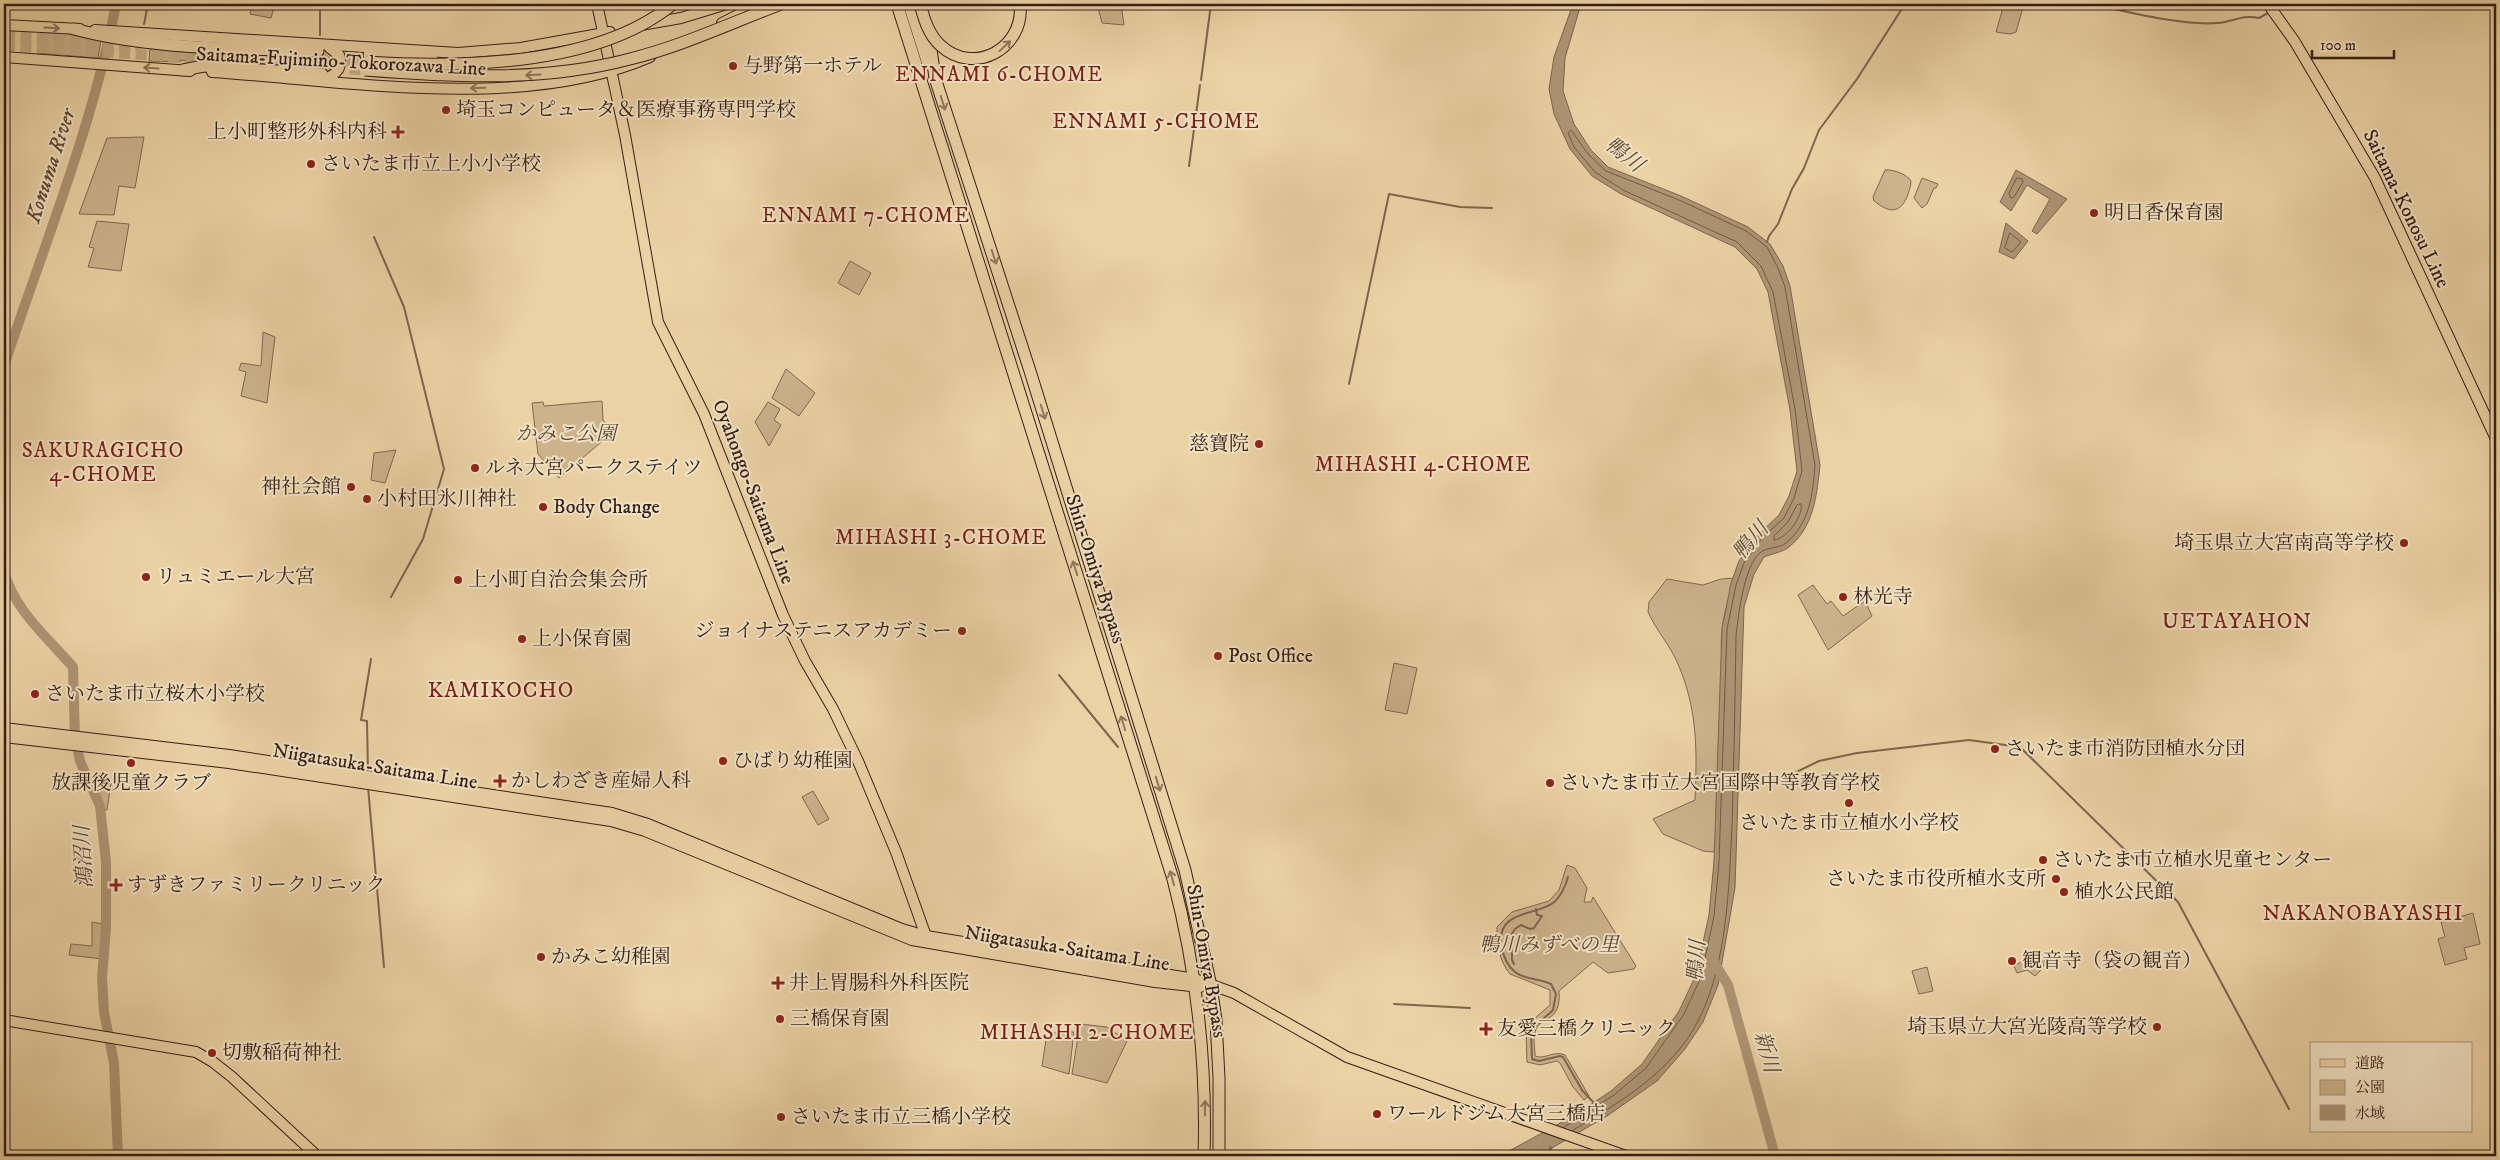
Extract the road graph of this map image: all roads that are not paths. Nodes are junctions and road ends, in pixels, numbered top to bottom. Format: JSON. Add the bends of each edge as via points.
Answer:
{"nodes":[{"id":1,"x":597,"y":4,"type":"edge"},
{"id":2,"x":673,"y":4,"type":"edge"},
{"id":3,"x":727,"y":4,"type":"edge"},
{"id":4,"x":760,"y":4,"type":"edge"},
{"id":5,"x":781,"y":4,"type":"edge"},
{"id":6,"x":897,"y":4,"type":"edge"},
{"id":7,"x":908,"y":4,"type":"edge"},
{"id":8,"x":921,"y":4,"type":"edge"},
{"id":9,"x":1020,"y":4,"type":"edge"},
{"id":10,"x":2268,"y":4,"type":"edge"},
{"id":11,"x":4,"y":24,"type":"edge"},
{"id":12,"x":74,"y":29,"type":"joint"},
{"id":13,"x":604,"y":34,"type":"junction"},
{"id":14,"x":322,"y":48,"type":"junction"},
{"id":15,"x":536,"y":55,"type":"junction"},
{"id":16,"x":4,"y":57,"type":"edge"},
{"id":17,"x":367,"y":66,"type":"junction"},
{"id":18,"x":183,"y":70,"type":"joint"},
{"id":19,"x":613,"y":72,"type":"junction"},
{"id":20,"x":321,"y":78,"type":"junction"},
{"id":21,"x":935,"y":78,"type":"junction"},
{"id":22,"x":2496,"y":439,"type":"edge"},
{"id":23,"x":4,"y":728,"type":"edge"},
{"id":24,"x":4,"y":737,"type":"edge"},
{"id":25,"x":76,"y":741,"type":"junction"},
{"id":26,"x":928,"y":940,"type":"junction"},
{"id":27,"x":1195,"y":983,"type":"junction"},
{"id":28,"x":1211,"y":986,"type":"junction"},
{"id":29,"x":4,"y":1020,"type":"edge"},
{"id":30,"x":317,"y":1156,"type":"edge"},
{"id":31,"x":1204,"y":1156,"type":"edge"},
{"id":32,"x":1218,"y":1156,"type":"edge"},
{"id":33,"x":1626,"y":1156,"type":"edge"}],
"edges":[{"from":1,"to":13,"type":"main road","name":"Oyahongo-Saitama Line"},
{"from":2,"to":15,"type":"highway","bridge":true,"via":[[643,24],[612,38]]},
{"from":3,"to":13,"type":"main road","name":"Saitama-Fujimino-Tokorozawa Line"},
{"from":4,"to":19,"type":"main road","name":"Saitama-Fujimino-Tokorozawa Line","via":[[703,34]]},
{"from":5,"to":17,"type":"highway","one_way":true,"bridge":true,"via":[[671,46],[628,60],[584,69],[538,75],[456,76]]},
{"from":27,"to":6,"type":"highway","name":"Shin-Omiya Bypass","one_way":true,"via":[[1172,879]]},
{"from":7,"to":21,"type":"highway"},
{"from":8,"to":9,"type":"highway","one_way":true,"bridge":true,"via":[[929,29],[939,44],[956,55],[972,59],[993,55],[1010,41],[1020,22]]},
{"from":8,"to":21,"type":"highway","name":"Shin-Omiya Bypass"},
{"from":10,"to":22,"type":"main road","name":"Saitama-Konosu Line","via":[[2295,42],[2375,178]]},
{"from":11,"to":12,"type":"main road","one_way":true},
{"from":12,"to":14,"type":"highway","via":[[235,49]]},
{"from":13,"to":14,"type":"main road","name":"Saitama-Fujimino-Tokorozawa Line","via":[[480,52]]},
{"from":13,"to":19,"type":"main road","name":"Oyahongo-Saitama Line"},
{"from":14,"to":20,"type":"main road","via":[[339,55],[341,64],[336,72]]},
{"from":15,"to":17,"type":"highway","bridge":true,"via":[[452,64]]},
{"from":15,"to":17,"type":"highway","bridge":true,"via":[[433,59]]},
{"from":18,"to":16,"type":"main road","name":"Saitama-Fujimino-Tokorozawa Line","one_way":true},
{"from":18,"to":20,"type":"highway","via":[[204,66]]},
{"from":19,"to":20,"type":"main road","name":"Saitama-Fujimino-Tokorozawa Line","one_way":true,"via":[[500,88],[445,88]]},
{"from":19,"to":26,"type":"main road","name":"Oyahongo-Saitama Line","via":[[658,322],[704,414],[783,615],[858,761]]},
{"from":21,"to":28,"type":"highway","name":"Shin-Omiya Bypass","one_way":true,"via":[[1183,862]]},
{"from":23,"to":25,"type":"main road","name":"Niigatasuka-Saitama Line"},
{"from":24,"to":25,"type":"main road","name":"Niigatasuka-Saitama Line"},
{"from":25,"to":26,"type":"main road","name":"Niigatasuka-Saitama Line","via":[[229,755],[612,813],[648,824]]},
{"from":26,"to":27,"type":"main road","name":"Niigatasuka-Saitama Line"},
{"from":27,"to":28,"type":"main road","name":"Niigatasuka-Saitama Line"},
{"from":31,"to":27,"type":"highway","name":"Shin-Omiya Bypass","one_way":true,"via":[[1205,1082]]},
{"from":28,"to":32,"type":"highway","name":"Shin-Omiya Bypass","via":[[1219,1078]]},
{"from":28,"to":33,"type":"main road","via":[[1234,993],[1347,1057]]},
{"from":29,"to":30,"type":"main road","via":[[188,1050],[204,1056],[232,1077]]}]}
